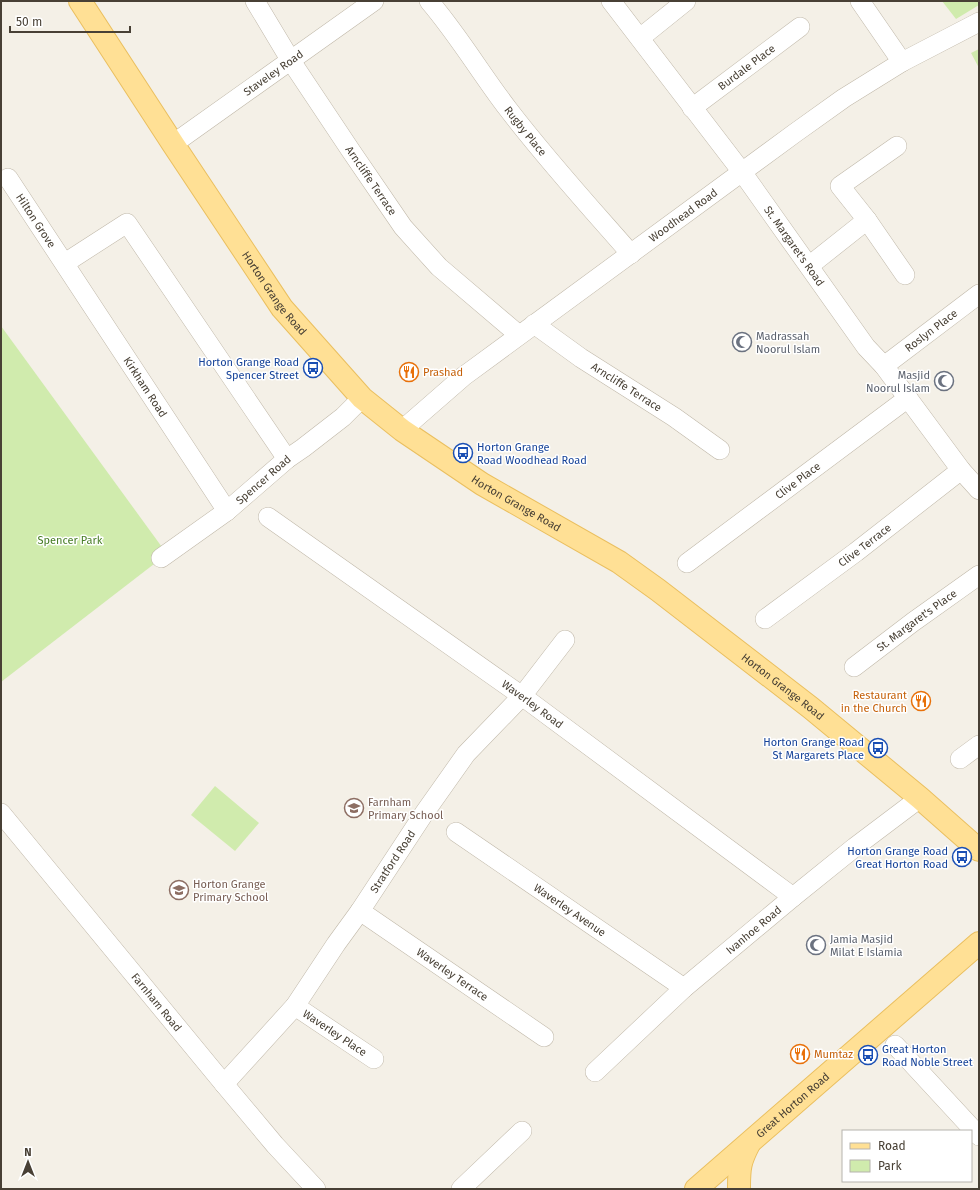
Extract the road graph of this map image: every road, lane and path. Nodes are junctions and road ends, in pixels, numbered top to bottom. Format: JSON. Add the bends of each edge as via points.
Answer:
{"nodes":[{"id":1,"x":80,"y":1,"type":"edge"},
{"id":2,"x":255,"y":1,"type":"edge"},
{"id":3,"x":374,"y":1,"type":"edge"},
{"id":4,"x":429,"y":1,"type":"edge"},
{"id":5,"x":611,"y":1,"type":"edge"},
{"id":6,"x":686,"y":1,"type":"edge"},
{"id":7,"x":860,"y":1,"type":"edge"},
{"id":8,"x":979,"y":22,"type":"edge"},
{"id":9,"x":800,"y":27,"type":"dead end"},
{"id":10,"x":640,"y":38,"type":"junction"},
{"id":11,"x":291,"y":61,"type":"junction"},
{"id":12,"x":902,"y":62,"type":"junction"},
{"id":13,"x":692,"y":108,"type":"junction"},
{"id":14,"x":173,"y":144,"type":"junction"},
{"id":15,"x":897,"y":146,"type":"dead end"},
{"id":16,"x":742,"y":172,"type":"junction"},
{"id":17,"x":8,"y":178,"type":"dead end"},
{"id":18,"x":867,"y":220,"type":"junction"},
{"id":19,"x":631,"y":254,"type":"junction"},
{"id":20,"x":65,"y":263,"type":"junction"},
{"id":21,"x":809,"y":266,"type":"junction"},
{"id":22,"x":904,"y":275,"type":"dead end"},
{"id":23,"x":979,"y":294,"type":"edge"},
{"id":24,"x":534,"y":324,"type":"junction"},
{"id":25,"x":519,"y":335,"type":"junction"},
{"id":26,"x":884,"y":366,"type":"junction"},
{"id":27,"x":362,"y":398,"type":"junction"},
{"id":28,"x":908,"y":398,"type":"junction"},
{"id":29,"x":402,"y":430,"type":"junction"},
{"id":30,"x":720,"y":450,"type":"dead end"},
{"id":31,"x":287,"y":459,"type":"junction"},
{"id":32,"x":973,"y":481,"type":"edge"},
{"id":33,"x":227,"y":511,"type":"junction"},
{"id":34,"x":268,"y":517,"type":"dead end"},
{"id":35,"x":161,"y":558,"type":"dead end"},
{"id":36,"x":687,"y":563,"type":"dead end"},
{"id":37,"x":979,"y":575,"type":"edge"},
{"id":38,"x":766,"y":619,"type":"dead end"},
{"id":39,"x":565,"y":640,"type":"dead end"},
{"id":40,"x":854,"y":667,"type":"dead end"},
{"id":41,"x":522,"y":696,"type":"junction"},
{"id":42,"x":979,"y":745,"type":"edge"},
{"id":43,"x":960,"y":758,"type":"dead end"},
{"id":44,"x":920,"y":798,"type":"junction"},
{"id":45,"x":1,"y":813,"type":"edge"},
{"id":46,"x":456,"y":832,"type":"dead end"},
{"id":47,"x":979,"y":850,"type":"edge"},
{"id":48,"x":793,"y":897,"type":"junction"},
{"id":49,"x":360,"y":911,"type":"junction"},
{"id":50,"x":979,"y":943,"type":"edge"},
{"id":51,"x":684,"y":988,"type":"junction"},
{"id":52,"x":295,"y":1006,"type":"junction"},
{"id":53,"x":544,"y":1037,"type":"dead end"},
{"id":54,"x":895,"y":1045,"type":"dead end"},
{"id":55,"x":374,"y":1059,"type":"dead end"},
{"id":56,"x":595,"y":1072,"type":"dead end"},
{"id":57,"x":224,"y":1084,"type":"junction"},
{"id":58,"x":522,"y":1131,"type":"dead end"},
{"id":59,"x":979,"y":1136,"type":"edge"},
{"id":60,"x":749,"y":1143,"type":"junction"},
{"id":61,"x":720,"y":1168,"type":"junction"},
{"id":62,"x":742,"y":1188,"type":"edge"},
{"id":63,"x":316,"y":1189,"type":"edge"},
{"id":64,"x":461,"y":1189,"type":"edge"},
{"id":65,"x":696,"y":1189,"type":"edge"}],
"edges":[{"from":1,"to":14,"type":"main road","name":"Horton Grange Road"},
{"from":2,"to":11,"type":"street","name":"Arncliffe Terrace"},
{"from":3,"to":11,"type":"street","name":"Staveley Road"},
{"from":4,"to":19,"type":"street","name":"Rugby Place","via":[[449,24],[508,109]]},
{"from":5,"to":10,"type":"street","name":"St. Margaret's Road"},
{"from":6,"to":10,"type":"street"},
{"from":7,"to":12,"type":"street"},
{"from":8,"to":12,"type":"street","name":"Woodhead Road"},
{"from":9,"to":13,"type":"street","name":"Burdale Place"},
{"from":10,"to":13,"type":"street","name":"St. Margaret's Road"},
{"from":11,"to":14,"type":"street","name":"Staveley Road"},
{"from":11,"to":25,"type":"street","name":"Arncliffe Terrace","via":[[404,226],[439,267]]},
{"from":12,"to":16,"type":"street","name":"Woodhead Road","via":[[832,107]]},
{"from":13,"to":16,"type":"street","name":"St. Margaret's Road"},
{"from":14,"to":27,"type":"main road","name":"Horton Grange Road","via":[[282,308]]},
{"from":15,"to":18,"type":"street","via":[[840,186]]},
{"from":16,"to":19,"type":"street","name":"Woodhead Road"},
{"from":16,"to":21,"type":"street","name":"St. Margaret's Road"},
{"from":17,"to":20,"type":"street","name":"Hilton Grove"},
{"from":18,"to":21,"type":"street"},
{"from":18,"to":22,"type":"street"},
{"from":19,"to":24,"type":"street","name":"Woodhead Road"},
{"from":20,"to":31,"type":"street","via":[[126,223]]},
{"from":20,"to":33,"type":"street","name":"Kirkham Road"},
{"from":21,"to":26,"type":"street","name":"St. Margaret's Road","via":[[866,347]]},
{"from":23,"to":26,"type":"street","name":"Roslyn Place"},
{"from":24,"to":25,"type":"street","name":"Woodhead Road"},
{"from":24,"to":30,"type":"street","name":"Arncliffe Terrace","via":[[581,358],[674,416]]},
{"from":25,"to":29,"type":"street","name":"Woodhead Road","via":[[464,376]]},
{"from":26,"to":28,"type":"street","name":"St. Margaret's Road"},
{"from":27,"to":29,"type":"main road","name":"Horton Grange Road"},
{"from":27,"to":31,"type":"street","name":"Spencer Road"},
{"from":28,"to":32,"type":"street","name":"St. Margaret's Road"},
{"from":28,"to":36,"type":"street","name":"Clive Place"},
{"from":29,"to":44,"type":"main road","name":"Horton Grange Road","via":[[482,484],[619,562],[811,708]]},
{"from":31,"to":33,"type":"street","name":"Spencer Road"},
{"from":32,"to":38,"type":"street","name":"Clive Terrace","via":[[856,552]]},
{"from":33,"to":35,"type":"street","name":"Spencer Road"},
{"from":34,"to":41,"type":"street","name":"Waverley Road"},
{"from":37,"to":40,"type":"street","name":"St. Margaret's Place"},
{"from":39,"to":41,"type":"street","name":"Stratford Road"},
{"from":41,"to":48,"type":"street","name":"Waverley Road"},
{"from":41,"to":49,"type":"street","name":"Stratford Road","via":[[466,754]]},
{"from":42,"to":43,"type":"street"},
{"from":44,"to":47,"type":"main road","name":"Horton Grange Road"},
{"from":44,"to":48,"type":"street","name":"Ivanhoe Road"},
{"from":45,"to":57,"type":"street","name":"Farnham Road"},
{"from":46,"to":51,"type":"street","name":"Waverley Avenue"},
{"from":48,"to":51,"type":"street","name":"Ivanhoe Road"},
{"from":49,"to":52,"type":"street","name":"Stratford Road"},
{"from":49,"to":53,"type":"street","name":"Waverley Terrace"},
{"from":50,"to":60,"type":"main road","name":"Great Horton Road"},
{"from":51,"to":56,"type":"street","name":"Ivanhoe Road"},
{"from":52,"to":55,"type":"street","name":"Waverley Place"},
{"from":52,"to":57,"type":"street","name":"Stratford Road"},
{"from":54,"to":59,"type":"street"},
{"from":57,"to":63,"type":"street","name":"Farnham Road"},
{"from":58,"to":64,"type":"street"},
{"from":60,"to":61,"type":"main road","name":"Great Horton Road"},
{"from":60,"to":62,"type":"main road","via":[[739,1170]]},
{"from":61,"to":62,"type":"main road"},
{"from":61,"to":65,"type":"main road","name":"Great Horton Road"}]}
